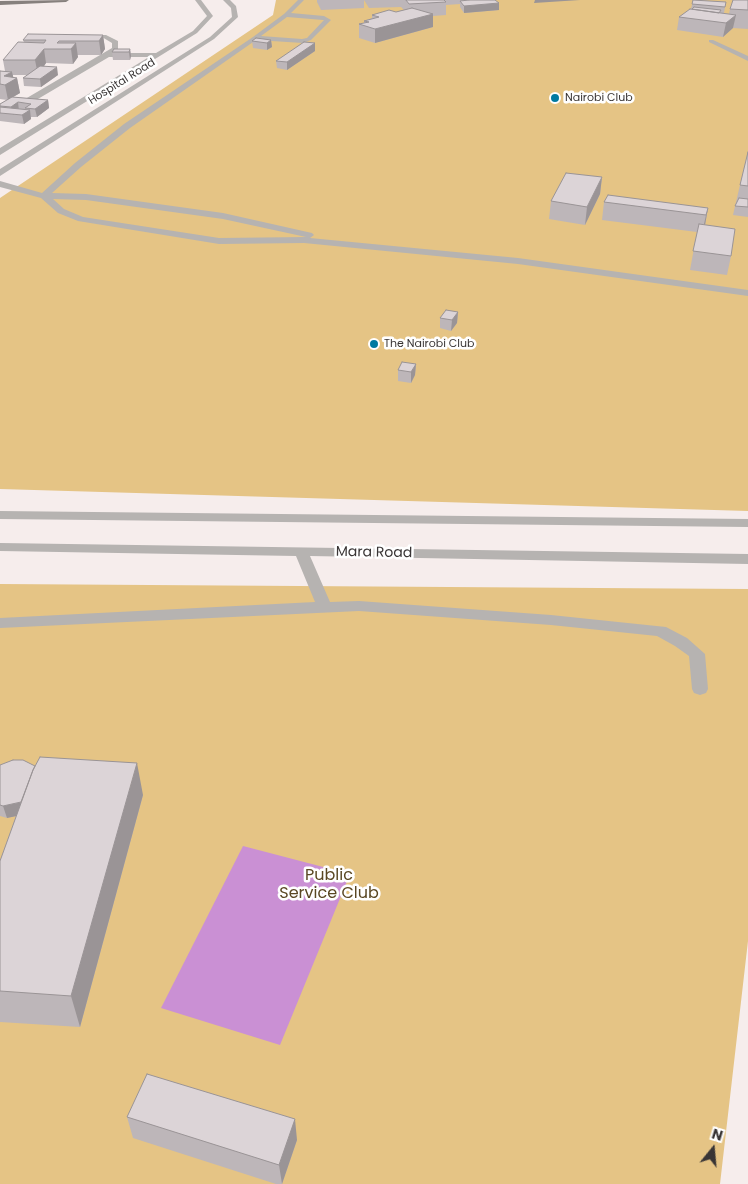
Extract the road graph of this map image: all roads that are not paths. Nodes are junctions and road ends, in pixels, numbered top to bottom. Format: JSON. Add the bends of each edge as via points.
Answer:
{"nodes":[{"id":1,"x":66,"y":0,"type":"edge"},
{"id":2,"x":198,"y":0,"type":"edge"},
{"id":3,"x":226,"y":0,"type":"edge"},
{"id":4,"x":300,"y":0,"type":"edge"},
{"id":5,"x":0,"y":3,"type":"edge"},
{"id":6,"x":286,"y":15,"type":"junction"},
{"id":7,"x":104,"y":36,"type":"edge"},
{"id":8,"x":255,"y":38,"type":"junction"},
{"id":9,"x":711,"y":41,"type":"edge"},
{"id":10,"x":108,"y":55,"type":"junction"},
{"id":11,"x":158,"y":55,"type":"junction"},
{"id":12,"x":748,"y":60,"type":"edge"},
{"id":13,"x":23,"y":104,"type":"edge"},
{"id":14,"x":0,"y":140,"type":"edge"},
{"id":15,"x":16,"y":142,"type":"junction"},
{"id":16,"x":0,"y":152,"type":"edge"},
{"id":17,"x":0,"y":173,"type":"edge"},
{"id":18,"x":0,"y":184,"type":"edge"},
{"id":19,"x":44,"y":196,"type":"junction"},
{"id":20,"x":335,"y":244,"type":"junction"},
{"id":21,"x":748,"y":293,"type":"edge"},
{"id":22,"x":0,"y":515,"type":"edge"},
{"id":23,"x":748,"y":523,"type":"edge"},
{"id":24,"x":0,"y":547,"type":"edge"},
{"id":25,"x":301,"y":552,"type":"junction"},
{"id":26,"x":748,"y":559,"type":"edge"},
{"id":27,"x":325,"y":607,"type":"junction"},
{"id":28,"x":1,"y":626,"type":"edge"},
{"id":29,"x":700,"y":688,"type":"dead end"}],
"edges":[{"from":1,"to":5,"type":"main road"},
{"from":2,"to":11,"type":"street","name":"Hospital Road","via":[[210,16],[195,32]]},
{"from":3,"to":17,"type":"street","name":"Hospital Road","via":[[234,7],[235,17],[218,34]]},
{"from":4,"to":6,"type":"street"},
{"from":6,"to":8,"type":"street"},
{"from":6,"to":8,"type":"street","via":[[328,20],[303,41]]},
{"from":7,"to":10,"type":"street","via":[[116,42],[115,49]]},
{"from":8,"to":19,"type":"street","via":[[127,126]]},
{"from":9,"to":12,"type":"street"},
{"from":10,"to":11,"type":"street"},
{"from":10,"to":13,"type":"street"},
{"from":11,"to":15,"type":"street","name":"Hospital Road"},
{"from":14,"to":15,"type":"street"},
{"from":15,"to":16,"type":"street","name":"Hospital Road"},
{"from":18,"to":19,"type":"street"},
{"from":19,"to":20,"type":"street","via":[[86,197],[223,216],[282,228]]},
{"from":19,"to":20,"type":"street","via":[[61,211],[81,219],[219,241],[304,240]]},
{"from":20,"to":21,"type":"street","via":[[518,261]]},
{"from":22,"to":23,"type":"street"},
{"from":24,"to":25,"type":"street","name":"Mara Road"},
{"from":25,"to":26,"type":"street","name":"Mara Road"},
{"from":25,"to":27,"type":"street"},
{"from":27,"to":28,"type":"street"},
{"from":27,"to":29,"type":"street","via":[[359,606],[551,620],[660,632],[697,654]]}]}
